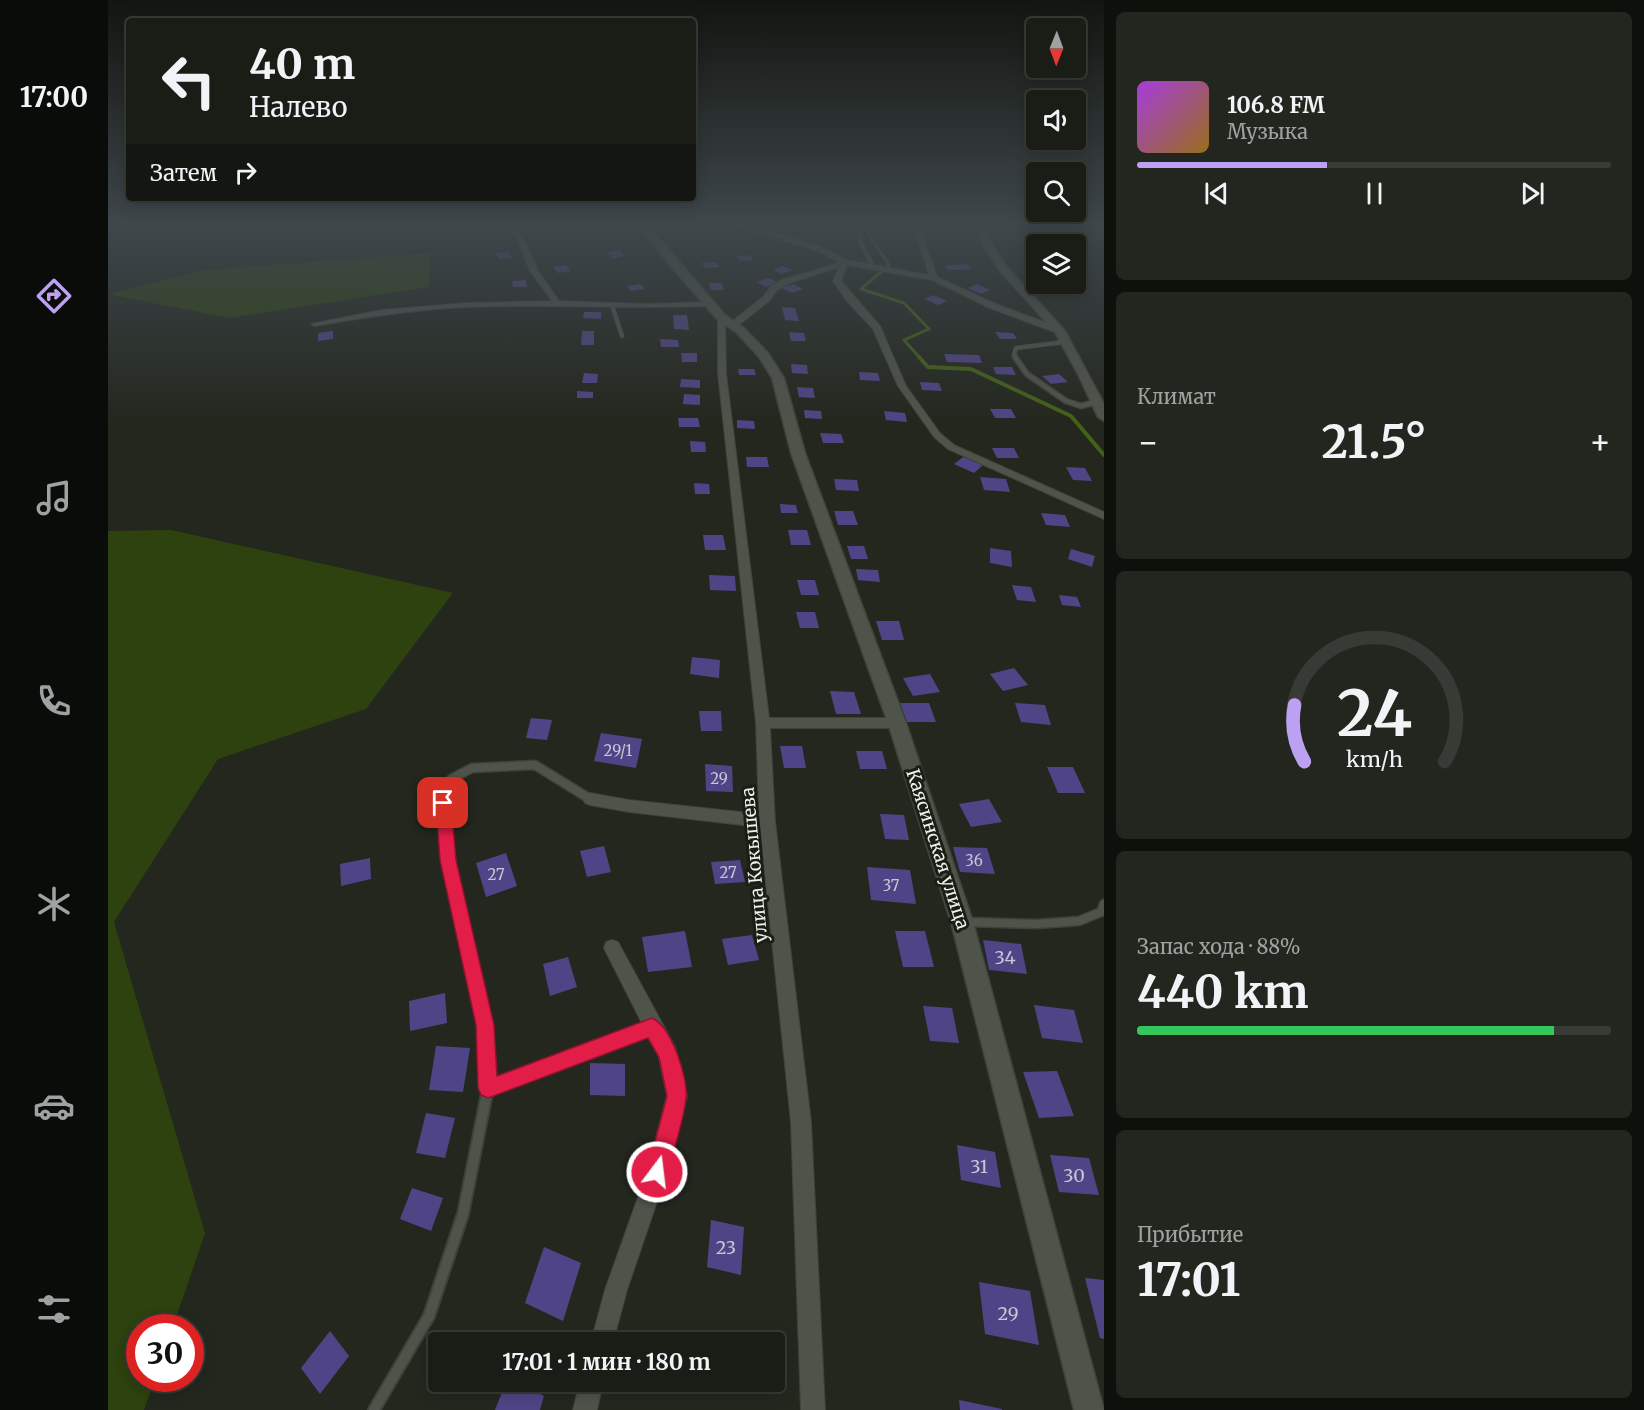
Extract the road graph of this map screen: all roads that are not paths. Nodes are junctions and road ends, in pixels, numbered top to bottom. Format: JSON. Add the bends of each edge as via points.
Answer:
{"nodes":[{"id":1,"x":548,"y":290,"type":"edge"},
{"id":2,"x":698,"y":290,"type":"edge"},
{"id":3,"x":773,"y":290,"type":"edge"},
{"id":4,"x":843,"y":290,"type":"edge"},
{"id":5,"x":959,"y":290,"type":"edge"},
{"id":6,"x":1023,"y":290,"type":"edge"},
{"id":7,"x":557,"y":303,"type":"junction"},
{"id":8,"x":612,"y":305,"type":"junction"},
{"id":9,"x":722,"y":315,"type":"junction"},
{"id":10,"x":315,"y":324,"type":"dead end"},
{"id":11,"x":1060,"y":331,"type":"junction"},
{"id":12,"x":622,"y":336,"type":"dead end"},
{"id":13,"x":1064,"y":342,"type":"junction"},
{"id":14,"x":1100,"y":402,"type":"edge"},
{"id":15,"x":1104,"y":417,"type":"edge"},
{"id":16,"x":1104,"y":516,"type":"edge"},
{"id":17,"x":763,"y":723,"type":"junction"},
{"id":18,"x":897,"y":723,"type":"junction"},
{"id":19,"x":590,"y":799,"type":"joint"},
{"id":20,"x":767,"y":821,"type":"junction"},
{"id":21,"x":1104,"y":904,"type":"edge"},
{"id":22,"x":962,"y":922,"type":"junction"},
{"id":23,"x":612,"y":948,"type":"dead end"},
{"id":24,"x":652,"y":1027,"type":"junction"},
{"id":25,"x":488,"y":1088,"type":"junction"},
{"id":26,"x":605,"y":1332,"type":"edge"},
{"id":27,"x":590,"y":1392,"type":"edge"},
{"id":28,"x":374,"y":1410,"type":"edge"},
{"id":29,"x":585,"y":1410,"type":"edge"},
{"id":30,"x":813,"y":1410,"type":"edge"},
{"id":31,"x":1090,"y":1410,"type":"edge"}],
"edges":[{"from":1,"to":7,"type":"street"},
{"from":2,"to":9,"type":"street","name":"Каясинская улица"},
{"from":3,"to":9,"type":"street","via":[[766,299]]},
{"from":4,"to":16,"type":"street","via":[[878,328],[902,386],[937,435],[965,454]]},
{"from":5,"to":11,"type":"street"},
{"from":6,"to":11,"type":"street"},
{"from":7,"to":8,"type":"street"},
{"from":7,"to":10,"type":"street","via":[[381,312]]},
{"from":8,"to":9,"type":"street"},
{"from":8,"to":12,"type":"lane"},
{"from":9,"to":17,"type":"street","name":"улица Кокышева","via":[[722,373]]},
{"from":9,"to":18,"type":"street","name":"Каясинская улица","via":[[764,355],[778,378],[798,453]]},
{"from":11,"to":13,"type":"street"},
{"from":13,"to":14,"type":"street"},
{"from":13,"to":14,"type":"lane","via":[[1016,348],[1014,355],[1027,374],[1066,401],[1082,406]]},
{"from":14,"to":15,"type":"street"},
{"from":17,"to":18,"type":"street"},
{"from":17,"to":20,"type":"street","name":"улица Кокышева"},
{"from":18,"to":22,"type":"street","name":"Каясинская улица"},
{"from":19,"to":20,"type":"street"},
{"from":19,"to":25,"type":"lane","via":[[535,765],[472,768],[451,779],[443,803],[448,860],[485,1025]]},
{"from":20,"to":30,"type":"street","name":"улица Кокышева","via":[[801,1122]]},
{"from":21,"to":22,"type":"lane","via":[[1101,912],[1079,921]]},
{"from":22,"to":31,"type":"street","name":"Каясинская улица"},
{"from":23,"to":24,"type":"street"},
{"from":24,"to":25,"type":"lane"},
{"from":24,"to":26,"type":"street","via":[[668,1054],[677,1096],[657,1172]]},
{"from":25,"to":28,"type":"lane","via":[[463,1214],[429,1316]]},
{"from":27,"to":29,"type":"street"}]}
